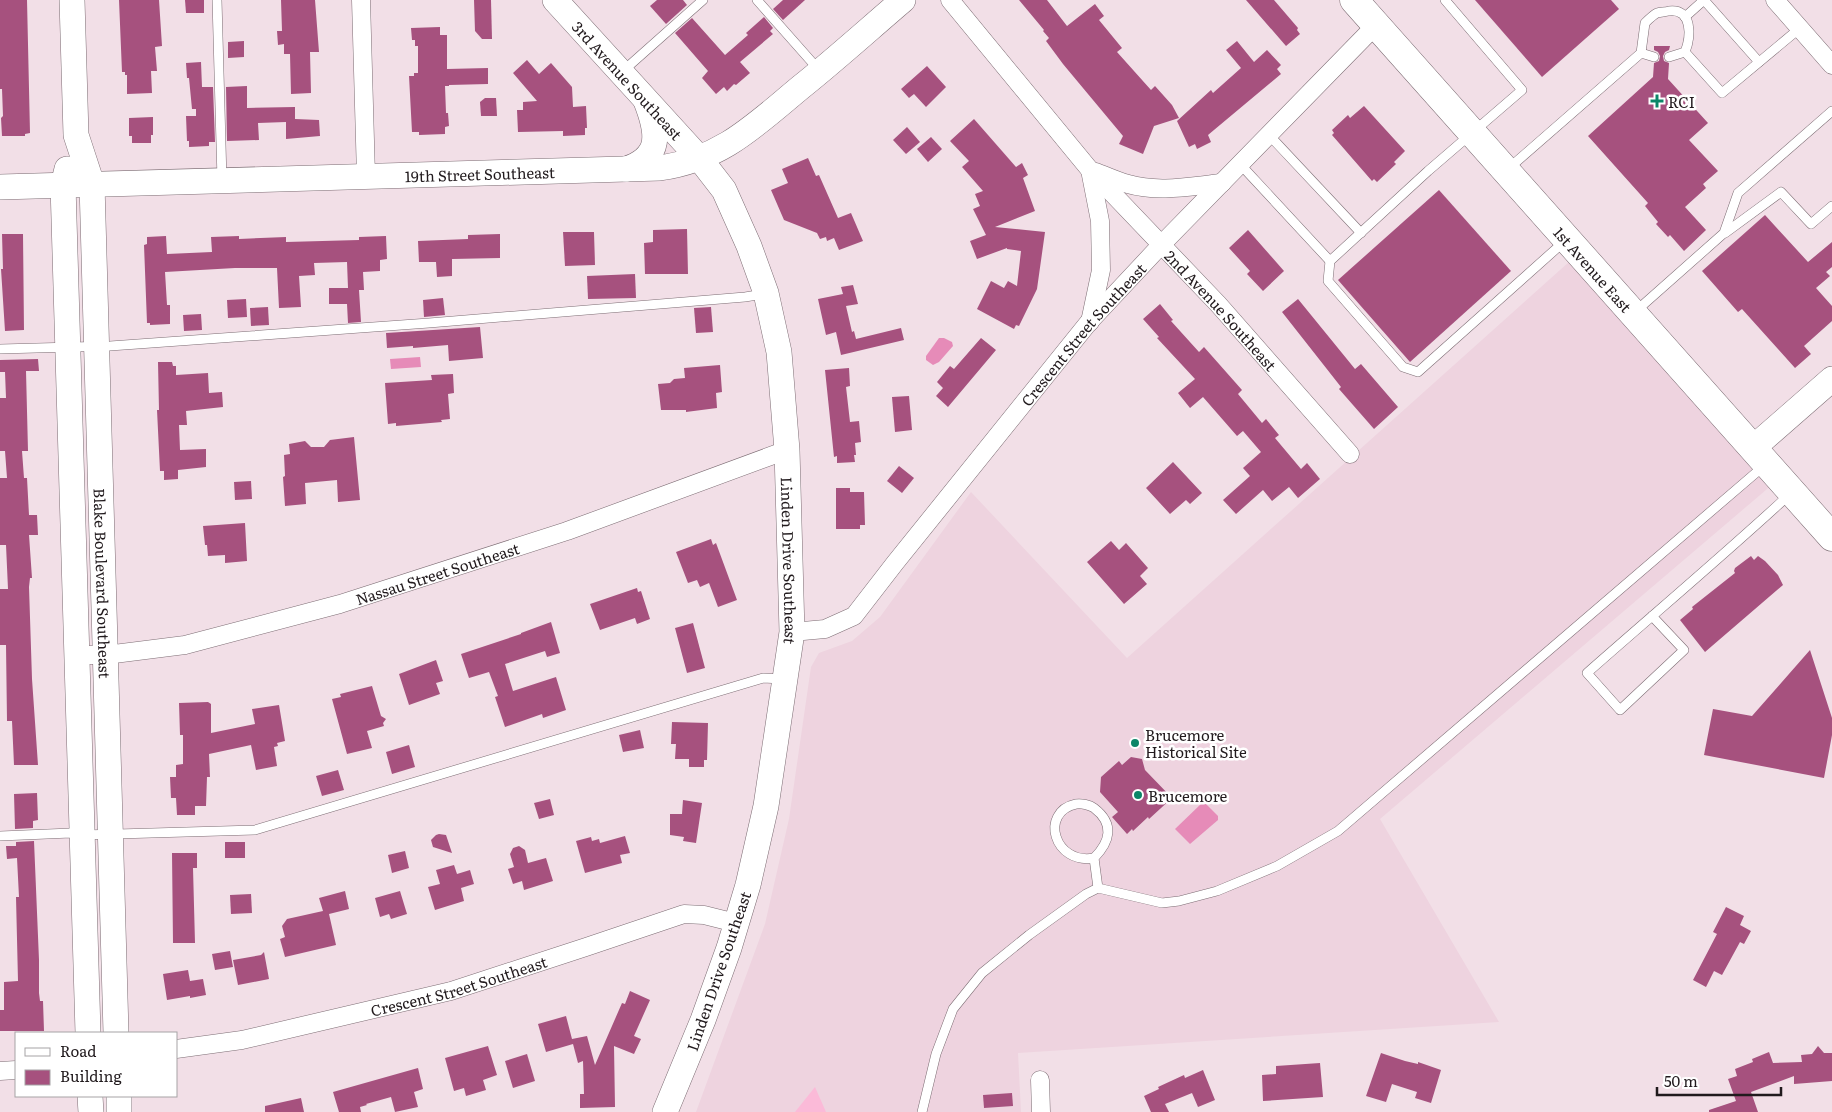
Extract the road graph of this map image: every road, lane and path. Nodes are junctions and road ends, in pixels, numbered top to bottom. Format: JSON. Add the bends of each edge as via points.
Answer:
{"nodes":[{"id":1,"x":72,"y":0,"type":"edge"},
{"id":2,"x":217,"y":0,"type":"edge"},
{"id":3,"x":361,"y":0,"type":"edge"},
{"id":4,"x":555,"y":0,"type":"edge"},
{"id":5,"x":703,"y":0,"type":"edge"},
{"id":6,"x":757,"y":0,"type":"edge"},
{"id":7,"x":903,"y":0,"type":"edge"},
{"id":8,"x":950,"y":0,"type":"edge"},
{"id":9,"x":1354,"y":0,"type":"edge"},
{"id":10,"x":1445,"y":0,"type":"edge"},
{"id":11,"x":1704,"y":0,"type":"edge"},
{"id":12,"x":1775,"y":0,"type":"edge"},
{"id":13,"x":1685,"y":17,"type":"junction"},
{"id":14,"x":1376,"y":26,"type":"junction"},
{"id":15,"x":1800,"y":28,"type":"junction"},
{"id":16,"x":1685,"y":52,"type":"junction"},
{"id":17,"x":1641,"y":53,"type":"junction"},
{"id":18,"x":1654,"y":57,"type":"dead end"},
{"id":19,"x":1669,"y":57,"type":"dead end"},
{"id":20,"x":1759,"y":62,"type":"junction"},
{"id":21,"x":1832,"y":64,"type":"edge"},
{"id":22,"x":820,"y":72,"type":"junction"},
{"id":23,"x":622,"y":73,"type":"junction"},
{"id":24,"x":644,"y":97,"type":"junction"},
{"id":25,"x":1832,"y":111,"type":"edge"},
{"id":26,"x":1472,"y":133,"type":"junction"},
{"id":27,"x":76,"y":135,"type":"junction"},
{"id":28,"x":1269,"y":135,"type":"junction"},
{"id":29,"x":700,"y":159,"type":"junction"},
{"id":30,"x":1240,"y":164,"type":"junction"},
{"id":31,"x":626,"y":169,"type":"junction"},
{"id":32,"x":1090,"y":170,"type":"junction"},
{"id":33,"x":1506,"y":171,"type":"junction"},
{"id":34,"x":366,"y":176,"type":"junction"},
{"id":35,"x":222,"y":180,"type":"junction"},
{"id":36,"x":1222,"y":183,"type":"junction"},
{"id":37,"x":92,"y":184,"type":"junction"},
{"id":38,"x":63,"y":185,"type":"junction"},
{"id":39,"x":0,"y":187,"type":"edge"},
{"id":40,"x":1832,"y":206,"type":"edge"},
{"id":41,"x":1360,"y":233,"type":"junction"},
{"id":42,"x":1724,"y":233,"type":"junction"},
{"id":43,"x":1567,"y":239,"type":"junction"},
{"id":44,"x":1161,"y":245,"type":"junction"},
{"id":45,"x":1330,"y":261,"type":"junction"},
{"id":46,"x":766,"y":293,"type":"junction"},
{"id":47,"x":1633,"y":312,"type":"junction"},
{"id":48,"x":1090,"y":322,"type":"junction"},
{"id":49,"x":97,"y":347,"type":"junction"},
{"id":50,"x":68,"y":348,"type":"junction"},
{"id":51,"x":0,"y":349,"type":"edge"},
{"id":52,"x":1832,"y":379,"type":"edge"},
{"id":53,"x":787,"y":450,"type":"junction"},
{"id":54,"x":1350,"y":454,"type":"dead end"},
{"id":55,"x":1760,"y":456,"type":"junction"},
{"id":56,"x":1792,"y":492,"type":"junction"},
{"id":57,"x":1832,"y":537,"type":"edge"},
{"id":58,"x":1652,"y":616,"type":"junction"},
{"id":59,"x":792,"y":632,"type":"junction"},
{"id":60,"x":78,"y":655,"type":"junction"},
{"id":61,"x":106,"y":655,"type":"junction"},
{"id":62,"x":784,"y":680,"type":"junction"},
{"id":63,"x":110,"y":834,"type":"junction"},
{"id":64,"x":83,"y":835,"type":"junction"},
{"id":65,"x":0,"y":836,"type":"edge"},
{"id":66,"x":1094,"y":858,"type":"junction"},
{"id":67,"x":1098,"y":888,"type":"junction"},
{"id":68,"x":736,"y":923,"type":"junction"},
{"id":69,"x":88,"y":1032,"type":"edge"},
{"id":70,"x":116,"y":1032,"type":"edge"},
{"id":71,"x":178,"y":1049,"type":"edge"},
{"id":72,"x":15,"y":1070,"type":"edge"},
{"id":73,"x":0,"y":1072,"type":"edge"},
{"id":74,"x":1040,"y":1080,"type":"dead end"},
{"id":75,"x":90,"y":1097,"type":"edge"},
{"id":76,"x":118,"y":1097,"type":"edge"},
{"id":77,"x":91,"y":1112,"type":"edge"},
{"id":78,"x":119,"y":1112,"type":"edge"},
{"id":79,"x":665,"y":1112,"type":"edge"},
{"id":80,"x":922,"y":1112,"type":"edge"},
{"id":81,"x":1041,"y":1112,"type":"edge"}],
"edges":[{"from":1,"to":27,"type":"street","name":"Blake Boulevard Southeast"},
{"from":2,"to":35,"type":"lane"},
{"from":3,"to":34,"type":"street"},
{"from":4,"to":23,"type":"street","name":"3rd Avenue Southeast"},
{"from":5,"to":23,"type":"lane"},
{"from":6,"to":22,"type":"lane"},
{"from":7,"to":22,"type":"street","name":"19th Street Southeast"},
{"from":8,"to":32,"type":"street","name":"2nd Avenue Southeast"},
{"from":9,"to":14,"type":"main road","name":"1st Avenue East"},
{"from":10,"to":26,"type":"lane","via":[[1522,90]]},
{"from":11,"to":13,"type":"lane"},
{"from":11,"to":20,"type":"lane"},
{"from":12,"to":15,"type":"street"},
{"from":13,"to":16,"type":"lane","via":[[1690,29]]},
{"from":13,"to":17,"type":"lane","via":[[1673,11],[1657,13],[1645,23]]},
{"from":14,"to":26,"type":"main road","name":"1st Avenue East"},
{"from":14,"to":28,"type":"street","name":"Crescent Street Southeast"},
{"from":15,"to":20,"type":"lane"},
{"from":15,"to":21,"type":"street"},
{"from":16,"to":19,"type":"lane"},
{"from":16,"to":20,"type":"lane","via":[[1722,93]]},
{"from":17,"to":18,"type":"lane"},
{"from":17,"to":33,"type":"lane"},
{"from":22,"to":29,"type":"street","name":"19th Street Southeast","via":[[748,131]]},
{"from":23,"to":24,"type":"street","name":"3rd Avenue Southeast"},
{"from":24,"to":29,"type":"street","name":"3rd Avenue Southeast"},
{"from":24,"to":31,"type":"street","via":[[654,125],[655,147],[646,160]]},
{"from":25,"to":42,"type":"lane","via":[[1738,193]]},
{"from":26,"to":33,"type":"main road","name":"1st Avenue East"},
{"from":26,"to":41,"type":"lane"},
{"from":27,"to":37,"type":"street","name":"Blake Boulevard Southeast"},
{"from":27,"to":38,"type":"street","name":"Blake Boulevard Southeast"},
{"from":28,"to":30,"type":"street","name":"Crescent Street Southeast"},
{"from":28,"to":41,"type":"lane"},
{"from":29,"to":31,"type":"street","name":"19th Street Southeast","via":[[660,168]]},
{"from":29,"to":46,"type":"street","name":"Linden Drive Southeast","via":[[724,190]]},
{"from":30,"to":36,"type":"street","name":"Crescent Street Southeast"},
{"from":30,"to":45,"type":"lane"},
{"from":31,"to":34,"type":"street","name":"19th Street Southeast"},
{"from":32,"to":36,"type":"street","via":[[1150,188]]},
{"from":32,"to":44,"type":"street","name":"2nd Avenue Southeast"},
{"from":32,"to":48,"type":"street","name":"2nd Avenue Southeast","via":[[1100,221],[1101,270]]},
{"from":33,"to":43,"type":"main road","name":"1st Avenue East"},
{"from":34,"to":35,"type":"street","name":"19th Street Southeast"},
{"from":35,"to":37,"type":"street","name":"19th Street Southeast"},
{"from":36,"to":44,"type":"street","name":"Crescent Street Southeast"},
{"from":37,"to":38,"type":"street","name":"19th Street Southeast"},
{"from":37,"to":49,"type":"street","name":"Blake Boulevard Southeast"},
{"from":38,"to":39,"type":"street","name":"19th Street Southeast"},
{"from":38,"to":50,"type":"street","name":"Blake Boulevard Southeast"},
{"from":40,"to":42,"type":"lane","via":[[1810,224],[1781,192]]},
{"from":41,"to":45,"type":"lane"},
{"from":42,"to":47,"type":"lane"},
{"from":43,"to":45,"type":"lane","via":[[1418,372],[1403,367],[1328,281]]},
{"from":43,"to":47,"type":"main road","name":"1st Avenue East"},
{"from":44,"to":48,"type":"street","name":"Crescent Street Southeast"},
{"from":44,"to":54,"type":"street","name":"2nd Avenue Southeast","via":[[1218,304]]},
{"from":46,"to":49,"type":"lane","via":[[428,323]]},
{"from":46,"to":53,"type":"street","name":"Linden Drive Southeast","via":[[779,352]]},
{"from":47,"to":55,"type":"main road","name":"1st Avenue East"},
{"from":48,"to":59,"type":"street","name":"Crescent Street Southeast","via":[[854,616],[824,629]]},
{"from":49,"to":50,"type":"lane"},
{"from":49,"to":61,"type":"street","name":"Blake Boulevard Southeast"},
{"from":50,"to":51,"type":"lane"},
{"from":50,"to":60,"type":"street","name":"Blake Boulevard Southeast"},
{"from":52,"to":55,"type":"street"},
{"from":53,"to":59,"type":"street","name":"Linden Drive Southeast"},
{"from":53,"to":61,"type":"street","name":"Nassau Street Southeast","via":[[567,531],[340,604],[185,645]]},
{"from":55,"to":56,"type":"main road","name":"1st Avenue East"},
{"from":55,"to":67,"type":"lane","via":[[1338,831],[1277,866],[1217,891],[1179,901],[1162,903]]},
{"from":56,"to":57,"type":"main road","name":"1st Avenue East"},
{"from":56,"to":58,"type":"lane"},
{"from":58,"to":58,"type":"lane","via":[[1587,673],[1620,710],[1684,650]]},
{"from":59,"to":62,"type":"street","name":"Linden Drive Southeast"},
{"from":60,"to":61,"type":"street","name":"Nassau Street Southeast"},
{"from":60,"to":64,"type":"street","name":"Blake Boulevard Southeast"},
{"from":61,"to":63,"type":"street","name":"Blake Boulevard Southeast"},
{"from":62,"to":63,"type":"lane","via":[[763,678],[255,830]]},
{"from":62,"to":68,"type":"street","name":"Linden Drive Southeast","via":[[766,806]]},
{"from":63,"to":64,"type":"lane"},
{"from":63,"to":70,"type":"street","name":"Blake Boulevard Southeast"},
{"from":64,"to":65,"type":"lane"},
{"from":64,"to":69,"type":"street","name":"Blake Boulevard Southeast"},
{"from":66,"to":66,"type":"lane","via":[[1104,848],[1108,835],[1104,820],[1094,808],[1080,803],[1068,806],[1059,812],[1055,824],[1061,847],[1072,857]]},
{"from":66,"to":67,"type":"lane"},
{"from":67,"to":80,"type":"lane","via":[[1029,935],[982,973],[964,995],[953,1009],[936,1054]]},
{"from":68,"to":71,"type":"street","name":"Crescent Street Southeast","via":[[684,914],[451,991],[242,1040]]},
{"from":68,"to":79,"type":"street","name":"Linden Drive Southeast","via":[[703,1020]]},
{"from":72,"to":73,"type":"street"},
{"from":74,"to":81,"type":"street"},
{"from":75,"to":77,"type":"street"},
{"from":76,"to":78,"type":"street"}]}
